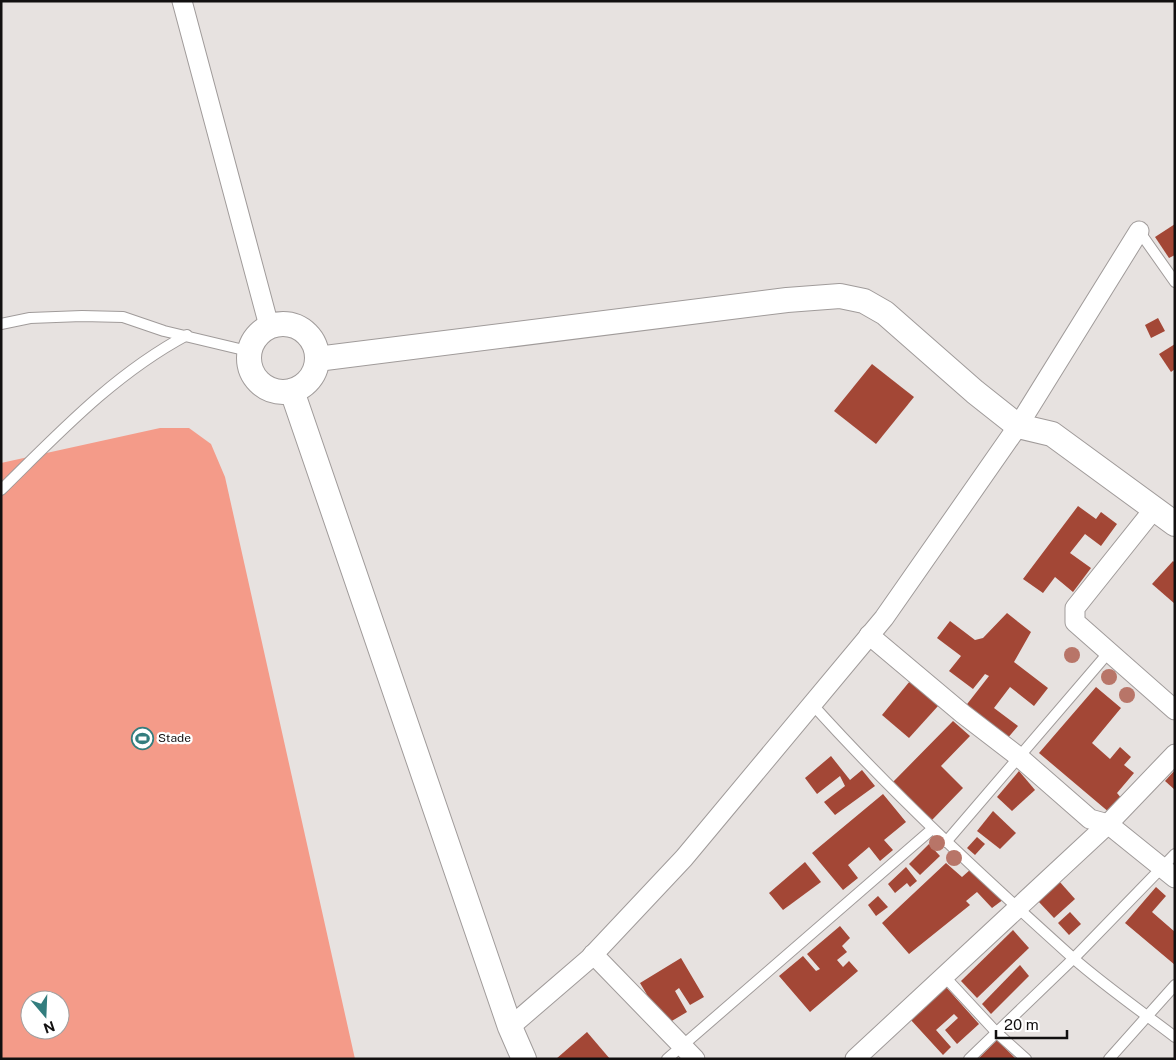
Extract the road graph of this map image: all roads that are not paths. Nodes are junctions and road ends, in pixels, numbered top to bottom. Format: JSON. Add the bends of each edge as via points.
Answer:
{"nodes":[{"id":1,"x":182,"y":1,"type":"edge"},
{"id":2,"x":1139,"y":231,"type":"joint"},
{"id":3,"x":1175,"y":282,"type":"edge"},
{"id":4,"x":1,"y":324,"type":"edge"},
{"id":5,"x":270,"y":326,"type":"junction"},
{"id":6,"x":187,"y":335,"type":"junction"},
{"id":7,"x":248,"y":351,"type":"junction"},
{"id":8,"x":317,"y":359,"type":"junction"},
{"id":9,"x":292,"y":391,"type":"junction"},
{"id":10,"x":1018,"y":426,"type":"junction"},
{"id":11,"x":1,"y":490,"type":"edge"},
{"id":12,"x":1154,"y":509,"type":"junction"},
{"id":13,"x":1175,"y":524,"type":"edge"},
{"id":14,"x":869,"y":635,"type":"junction"},
{"id":15,"x":1109,"y":652,"type":"junction"},
{"id":16,"x":812,"y":704,"type":"junction"},
{"id":17,"x":1175,"y":710,"type":"edge"},
{"id":18,"x":1175,"y":754,"type":"edge"},
{"id":19,"x":1018,"y":757,"type":"junction"},
{"id":20,"x":1108,"y":824,"type":"junction"},
{"id":21,"x":931,"y":830,"type":"junction"},
{"id":22,"x":946,"y":842,"type":"junction"},
{"id":23,"x":1171,"y":866,"type":"edge"},
{"id":24,"x":1020,"y":907,"type":"junction"},
{"id":25,"x":593,"y":954,"type":"junction"},
{"id":26,"x":1074,"y":958,"type":"junction"},
{"id":27,"x":945,"y":977,"type":"junction"},
{"id":28,"x":1175,"y":985,"type":"edge"},
{"id":29,"x":1148,"y":1016,"type":"junction"},
{"id":30,"x":510,"y":1027,"type":"junction"},
{"id":31,"x":996,"y":1033,"type":"junction"},
{"id":32,"x":1175,"y":1037,"type":"edge"},
{"id":33,"x":689,"y":1052,"type":"edge"},
{"id":34,"x":524,"y":1059,"type":"edge"},
{"id":35,"x":667,"y":1059,"type":"edge"},
{"id":36,"x":855,"y":1059,"type":"edge"},
{"id":37,"x":969,"y":1059,"type":"edge"},
{"id":38,"x":1026,"y":1059,"type":"edge"},
{"id":39,"x":1109,"y":1059,"type":"edge"}],
"edges":[{"from":1,"to":5,"type":"street"},
{"from":2,"to":3,"type":"lane"},
{"from":2,"to":10,"type":"street"},
{"from":4,"to":6,"type":"lane","via":[[30,318],[122,317]]},
{"from":5,"to":7,"type":"street","via":[[256,336]]},
{"from":5,"to":8,"type":"street","via":[[292,324],[302,329],[311,337]]},
{"from":6,"to":7,"type":"lane"},
{"from":6,"to":11,"type":"lane","via":[[108,387]]},
{"from":7,"to":9,"type":"street","via":[[251,374],[259,383],[268,390]]},
{"from":8,"to":9,"type":"street","via":[[310,379]]},
{"from":8,"to":10,"type":"street","via":[[777,301],[840,296],[864,302],[885,313]]},
{"from":9,"to":30,"type":"street"},
{"from":10,"to":12,"type":"street","via":[[1052,434]]},
{"from":10,"to":14,"type":"street"},
{"from":12,"to":13,"type":"street"},
{"from":12,"to":15,"type":"street","via":[[1075,608],[1075,622]]},
{"from":14,"to":16,"type":"street"},
{"from":14,"to":19,"type":"street"},
{"from":15,"to":17,"type":"street"},
{"from":15,"to":19,"type":"lane"},
{"from":16,"to":21,"type":"lane"},
{"from":16,"to":25,"type":"street","via":[[684,858]]},
{"from":18,"to":20,"type":"street"},
{"from":19,"to":20,"type":"street","via":[[1090,819]]},
{"from":19,"to":22,"type":"lane"},
{"from":20,"to":23,"type":"street"},
{"from":20,"to":24,"type":"street"},
{"from":21,"to":22,"type":"lane"},
{"from":21,"to":33,"type":"lane"},
{"from":22,"to":24,"type":"lane"},
{"from":23,"to":26,"type":"lane"},
{"from":24,"to":26,"type":"lane"},
{"from":24,"to":27,"type":"street"},
{"from":25,"to":30,"type":"street"},
{"from":25,"to":33,"type":"street"},
{"from":26,"to":29,"type":"lane"},
{"from":26,"to":31,"type":"lane"},
{"from":27,"to":31,"type":"lane"},
{"from":27,"to":36,"type":"street"},
{"from":28,"to":29,"type":"lane"},
{"from":29,"to":32,"type":"lane"},
{"from":29,"to":39,"type":"lane"},
{"from":30,"to":34,"type":"street"},
{"from":31,"to":37,"type":"lane"},
{"from":31,"to":38,"type":"lane"},
{"from":33,"to":35,"type":"lane"}]}
